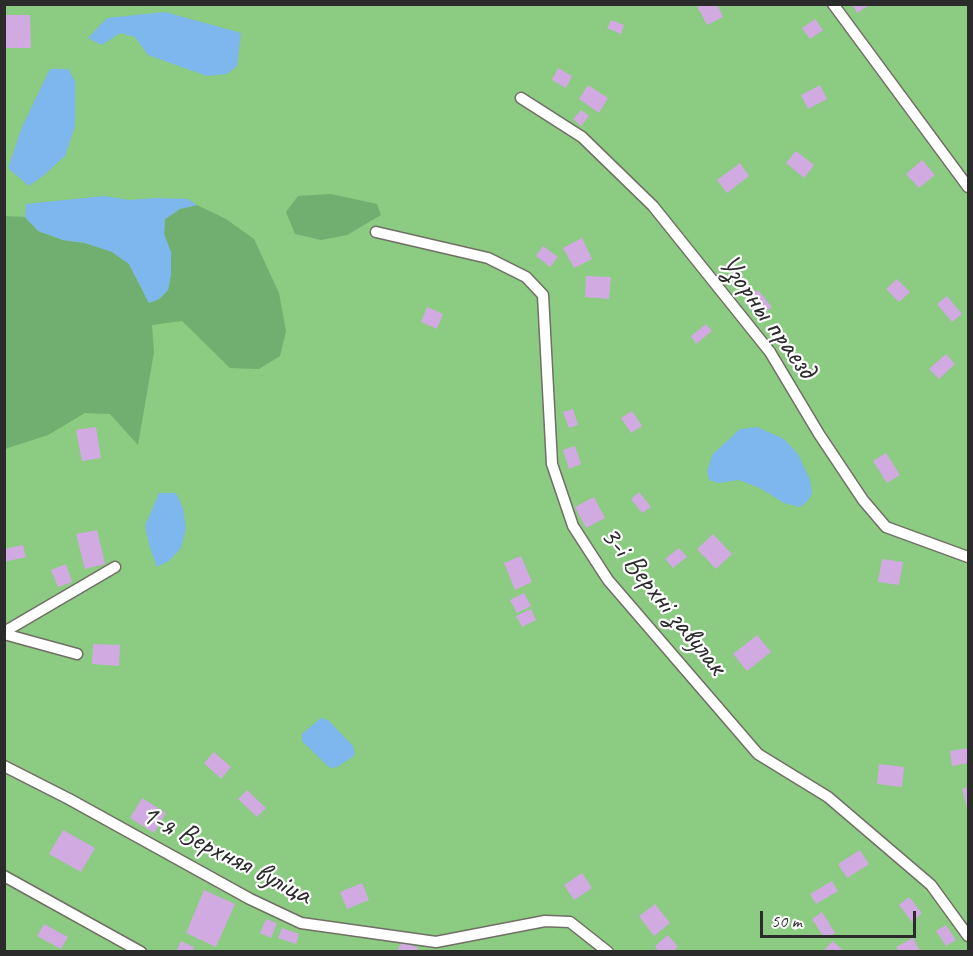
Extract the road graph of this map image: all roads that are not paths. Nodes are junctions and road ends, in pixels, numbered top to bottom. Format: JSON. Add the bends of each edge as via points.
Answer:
{"nodes":[{"id":1,"x":833,"y":4,"type":"edge"},
{"id":2,"x":521,"y":99,"type":"dead end"},
{"id":3,"x":969,"y":188,"type":"edge"},
{"id":4,"x":376,"y":232,"type":"dead end"},
{"id":5,"x":969,"y":557,"type":"edge"},
{"id":6,"x":115,"y":567,"type":"dead end"},
{"id":7,"x":4,"y":633,"type":"edge"},
{"id":8,"x":77,"y":654,"type":"dead end"},
{"id":9,"x":4,"y":766,"type":"edge"},
{"id":10,"x":4,"y":876,"type":"edge"},
{"id":11,"x":969,"y":936,"type":"edge"},
{"id":12,"x":141,"y":951,"type":"edge"},
{"id":13,"x":608,"y":951,"type":"edge"}],
"edges":[{"from":1,"to":3,"type":"lane"},
{"from":2,"to":5,"type":"lane","name":"Узорны праезд","via":[[582,137],[652,206],[770,352],[819,434],[886,527]]},
{"from":4,"to":11,"type":"lane","name":"3-і Верхні завулак","via":[[488,258],[526,277],[543,295],[552,464],[573,526],[608,580],[758,754],[828,797],[931,885]]},
{"from":6,"to":7,"type":"lane"},
{"from":7,"to":8,"type":"lane"},
{"from":9,"to":13,"type":"lane","name":"1-я Верхняя вуліца","via":[[301,923],[436,942],[545,921],[570,922]]},
{"from":10,"to":12,"type":"lane"}]}
